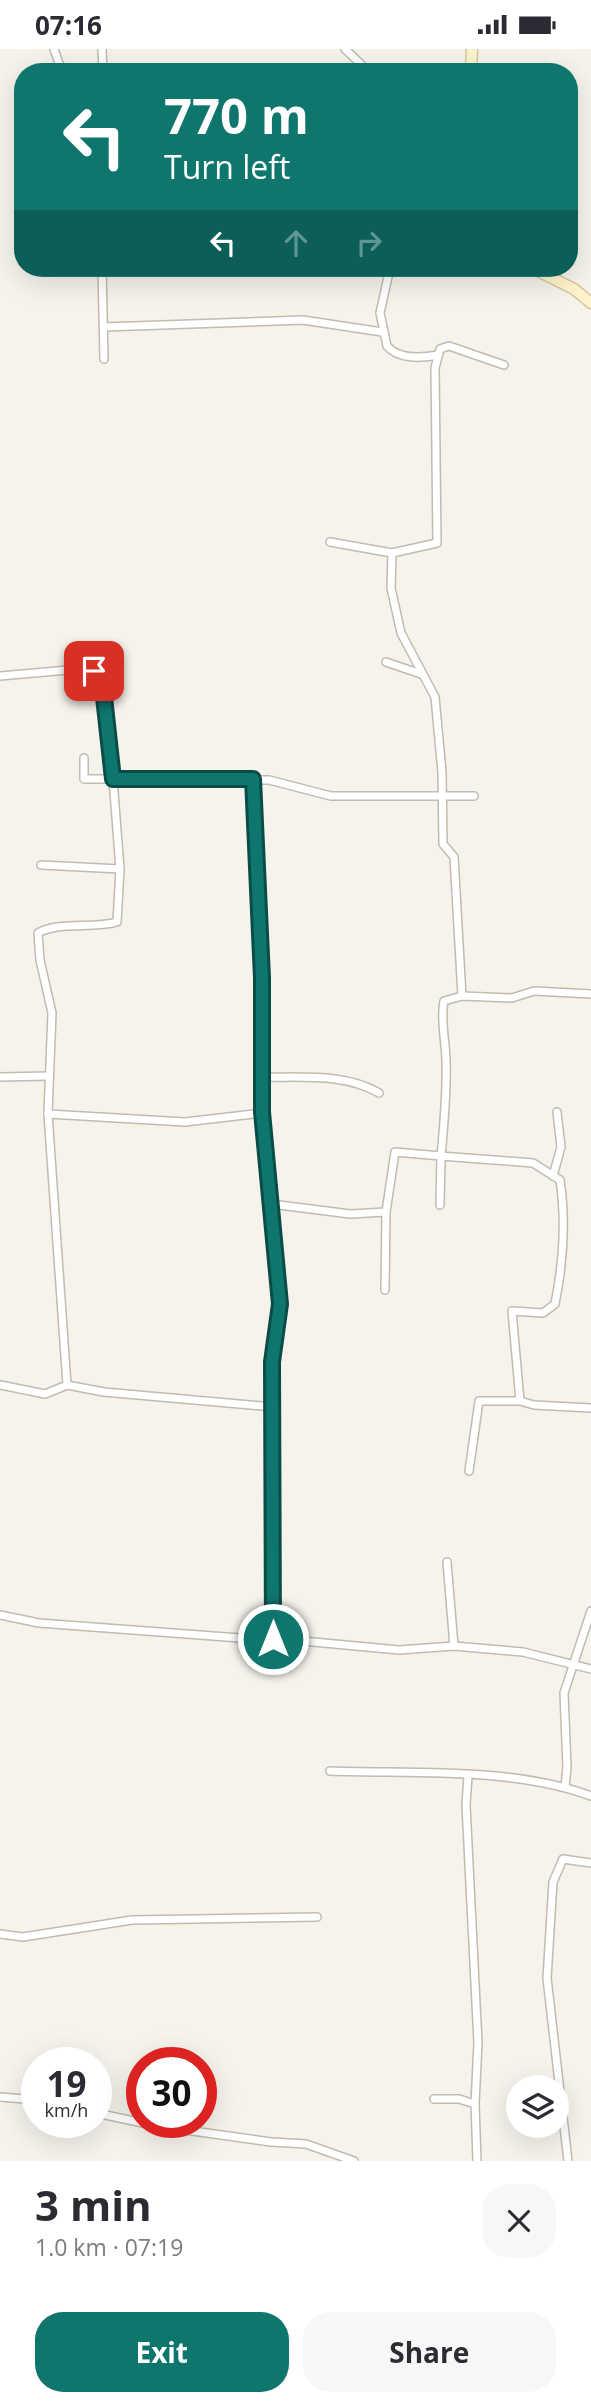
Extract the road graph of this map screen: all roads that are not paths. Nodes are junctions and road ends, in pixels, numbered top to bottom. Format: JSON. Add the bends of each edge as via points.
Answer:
{"nodes":[{"id":1,"x":345,"y":49,"type":"edge"},
{"id":2,"x":360,"y":63,"type":"edge"},
{"id":3,"x":102,"y":277,"type":"edge"},
{"id":4,"x":388,"y":277,"type":"edge"},
{"id":5,"x":550,"y":277,"type":"edge"},
{"id":6,"x":591,"y":303,"type":"edge"},
{"id":7,"x":104,"y":327,"type":"junction"},
{"id":8,"x":382,"y":333,"type":"junction"},
{"id":9,"x":438,"y":355,"type":"junction"},
{"id":10,"x":104,"y":359,"type":"dead end"},
{"id":11,"x":504,"y":365,"type":"dead end"},
{"id":12,"x":330,"y":542,"type":"dead end"},
{"id":13,"x":392,"y":553,"type":"junction"},
{"id":14,"x":386,"y":662,"type":"dead end"},
{"id":15,"x":422,"y":674,"type":"junction"},
{"id":16,"x":0,"y":676,"type":"edge"},
{"id":17,"x":84,"y":758,"type":"dead end"},
{"id":18,"x":113,"y":779,"type":"junction"},
{"id":19,"x":253,"y":779,"type":"junction"},
{"id":20,"x":441,"y":795,"type":"junction"},
{"id":21,"x":474,"y":796,"type":"dead end"},
{"id":22,"x":41,"y":865,"type":"dead end"},
{"id":23,"x":120,"y":869,"type":"junction"},
{"id":24,"x":591,"y":994,"type":"edge"},
{"id":25,"x":462,"y":996,"type":"junction"},
{"id":26,"x":49,"y":1076,"type":"junction"},
{"id":27,"x":0,"y":1077,"type":"edge"},
{"id":28,"x":264,"y":1077,"type":"junction"},
{"id":29,"x":379,"y":1093,"type":"dead end"},
{"id":30,"x":262,"y":1112,"type":"junction"},
{"id":31,"x":556,"y":1112,"type":"dead end"},
{"id":32,"x":48,"y":1114,"type":"junction"},
{"id":33,"x":441,"y":1156,"type":"junction"},
{"id":34,"x":553,"y":1175,"type":"junction"},
{"id":35,"x":271,"y":1204,"type":"junction"},
{"id":36,"x":440,"y":1205,"type":"dead end"},
{"id":37,"x":386,"y":1212,"type":"junction"},
{"id":38,"x":385,"y":1290,"type":"dead end"},
{"id":39,"x":0,"y":1385,"type":"edge"},
{"id":40,"x":67,"y":1385,"type":"junction"},
{"id":41,"x":520,"y":1401,"type":"junction"},
{"id":42,"x":273,"y":1407,"type":"junction"},
{"id":43,"x":591,"y":1408,"type":"edge"},
{"id":44,"x":469,"y":1471,"type":"dead end"},
{"id":45,"x":447,"y":1562,"type":"dead end"},
{"id":46,"x":591,"y":1611,"type":"edge"},
{"id":47,"x":0,"y":1615,"type":"edge"},
{"id":48,"x":273,"y":1639,"type":"junction"},
{"id":49,"x":454,"y":1646,"type":"junction"},
{"id":50,"x":574,"y":1667,"type":"junction"},
{"id":51,"x":591,"y":1669,"type":"edge"},
{"id":52,"x":330,"y":1771,"type":"dead end"},
{"id":53,"x":468,"y":1776,"type":"junction"},
{"id":54,"x":565,"y":1786,"type":"junction"},
{"id":55,"x":591,"y":1796,"type":"edge"},
{"id":56,"x":591,"y":1863,"type":"edge"},
{"id":57,"x":317,"y":1917,"type":"dead end"},
{"id":58,"x":0,"y":1934,"type":"edge"},
{"id":59,"x":0,"y":2097,"type":"edge"},
{"id":60,"x":21,"y":2099,"type":"edge"},
{"id":61,"x":434,"y":2099,"type":"dead end"},
{"id":62,"x":475,"y":2104,"type":"junction"},
{"id":63,"x":112,"y":2116,"type":"edge"},
{"id":64,"x":354,"y":2161,"type":"edge"},
{"id":65,"x":477,"y":2161,"type":"edge"},
{"id":66,"x":568,"y":2161,"type":"edge"}],
"edges":[{"from":1,"to":2,"type":"street"},
{"from":3,"to":7,"type":"street"},
{"from":4,"to":8,"type":"street","via":[[380,313]]},
{"from":5,"to":6,"type":"main road"},
{"from":7,"to":8,"type":"street","via":[[303,320]]},
{"from":7,"to":10,"type":"street"},
{"from":8,"to":9,"type":"street","via":[[392,352],[421,358]]},
{"from":9,"to":11,"type":"street","via":[[449,346]]},
{"from":9,"to":13,"type":"street","via":[[437,543]]},
{"from":12,"to":13,"type":"street"},
{"from":13,"to":15,"type":"street","via":[[391,588],[401,633]]},
{"from":14,"to":15,"type":"street"},
{"from":15,"to":20,"type":"street","via":[[435,697]]},
{"from":16,"to":18,"type":"street","via":[[94,671],[103,688]]},
{"from":17,"to":18,"type":"street","via":[[84,779]]},
{"from":18,"to":19,"type":"street"},
{"from":18,"to":23,"type":"street"},
{"from":19,"to":20,"type":"street","via":[[331,796]]},
{"from":19,"to":28,"type":"street"},
{"from":20,"to":21,"type":"street"},
{"from":20,"to":25,"type":"street","via":[[443,844],[454,857]]},
{"from":22,"to":23,"type":"street"},
{"from":23,"to":26,"type":"street","via":[[117,922],[48,928],[38,933],[52,1013]]},
{"from":24,"to":25,"type":"street","via":[[534,991],[512,998]]},
{"from":25,"to":33,"type":"street","via":[[444,1001],[442,1013],[447,1081]]},
{"from":26,"to":27,"type":"street"},
{"from":26,"to":32,"type":"street"},
{"from":28,"to":29,"type":"street","via":[[362,1083]]},
{"from":28,"to":30,"type":"street"},
{"from":30,"to":32,"type":"street","via":[[185,1122]]},
{"from":30,"to":35,"type":"street"},
{"from":31,"to":34,"type":"street","via":[[561,1147]]},
{"from":32,"to":40,"type":"street"},
{"from":33,"to":34,"type":"street","via":[[533,1163]]},
{"from":33,"to":36,"type":"street"},
{"from":33,"to":37,"type":"street","via":[[395,1152]]},
{"from":34,"to":41,"type":"street","via":[[560,1180],[564,1205],[561,1274],[555,1304],[543,1313],[512,1311]]},
{"from":35,"to":37,"type":"street","via":[[350,1214]]},
{"from":35,"to":42,"type":"street","via":[[280,1304],[272,1362]]},
{"from":37,"to":38,"type":"street"},
{"from":39,"to":40,"type":"street","via":[[45,1394]]},
{"from":40,"to":42,"type":"street"},
{"from":41,"to":43,"type":"street"},
{"from":41,"to":44,"type":"street","via":[[479,1401]]},
{"from":42,"to":48,"type":"street"},
{"from":45,"to":49,"type":"street"},
{"from":46,"to":50,"type":"street"},
{"from":47,"to":48,"type":"street","via":[[52,1624]]},
{"from":48,"to":49,"type":"street","via":[[399,1650]]},
{"from":49,"to":50,"type":"street","via":[[523,1652]]},
{"from":50,"to":51,"type":"street"},
{"from":50,"to":54,"type":"street","via":[[564,1693]]},
{"from":52,"to":53,"type":"street"},
{"from":53,"to":54,"type":"street"},
{"from":53,"to":62,"type":"street","via":[[478,2043]]},
{"from":54,"to":55,"type":"street"},
{"from":56,"to":66,"type":"street","via":[[563,1859],[553,1882],[547,1978]]},
{"from":57,"to":58,"type":"street","via":[[132,1920],[23,1937]]},
{"from":59,"to":60,"type":"street"},
{"from":61,"to":62,"type":"street"},
{"from":62,"to":65,"type":"street"},
{"from":63,"to":64,"type":"street","via":[[306,2144]]}]}
